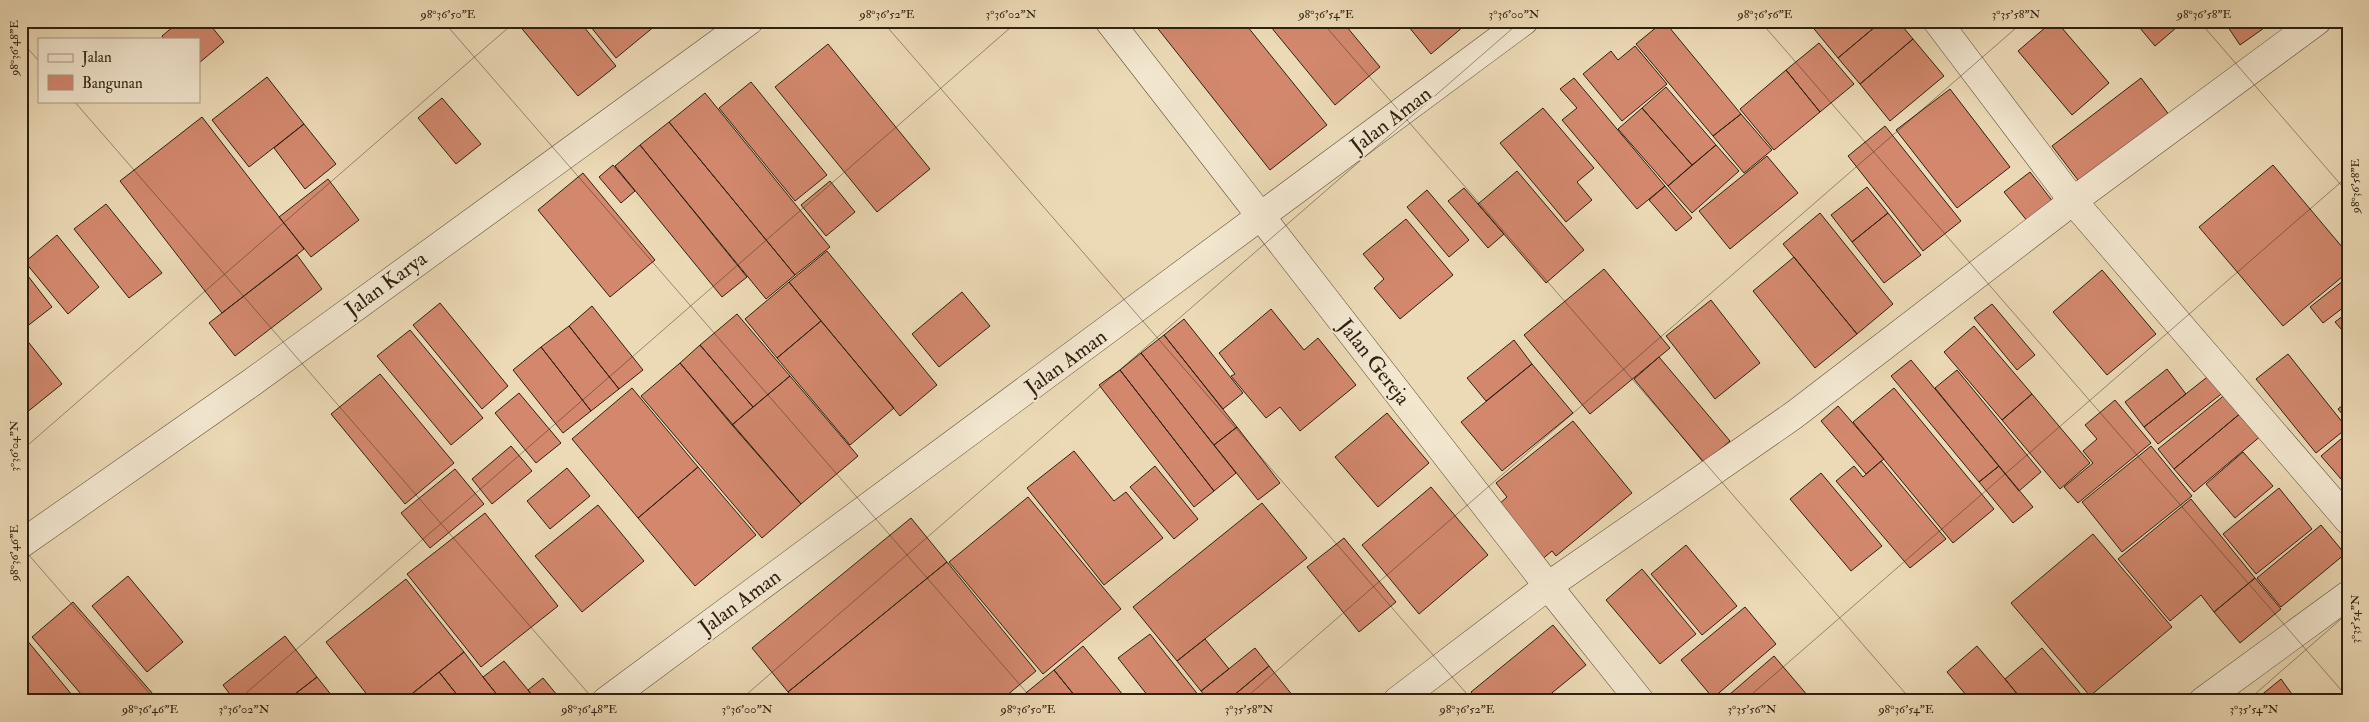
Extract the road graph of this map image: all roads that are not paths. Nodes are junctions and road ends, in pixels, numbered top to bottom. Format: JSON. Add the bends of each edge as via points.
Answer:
{"nodes":[{"id":1,"x":748,"y":21,"type":"edge"},
{"id":2,"x":1109,"y":21,"type":"edge"},
{"id":3,"x":1524,"y":21,"type":"edge"},
{"id":4,"x":1937,"y":21,"type":"edge"},
{"id":5,"x":2317,"y":21,"type":"edge"},
{"id":6,"x":2073,"y":201,"type":"junction"},
{"id":7,"x":1261,"y":217,"type":"junction"},
{"id":8,"x":2348,"y":520,"type":"edge"},
{"id":9,"x":21,"y":544,"type":"edge"},
{"id":10,"x":1548,"y":586,"type":"junction"},
{"id":11,"x":2348,"y":595,"type":"edge"},
{"id":12,"x":606,"y":701,"type":"edge"},
{"id":13,"x":1397,"y":701,"type":"edge"},
{"id":14,"x":1640,"y":701,"type":"edge"},
{"id":15,"x":2203,"y":701,"type":"edge"}],
"edges":[{"from":1,"to":9,"type":"street","name":"Jalan Karya","via":[[252,382]]},
{"from":2,"to":7,"type":"street","name":"Jalan Gereja"},
{"from":3,"to":7,"type":"street","name":"Jalan Aman"},
{"from":4,"to":6,"type":"street"},
{"from":5,"to":6,"type":"street"},
{"from":6,"to":8,"type":"street"},
{"from":6,"to":10,"type":"street","via":[[1794,415]]},
{"from":7,"to":10,"type":"street","name":"Jalan Gereja"},
{"from":7,"to":12,"type":"street","name":"Jalan Aman"},
{"from":10,"to":13,"type":"street"},
{"from":10,"to":14,"type":"street","name":"Jalan Gereja"},
{"from":11,"to":15,"type":"street"}]}
